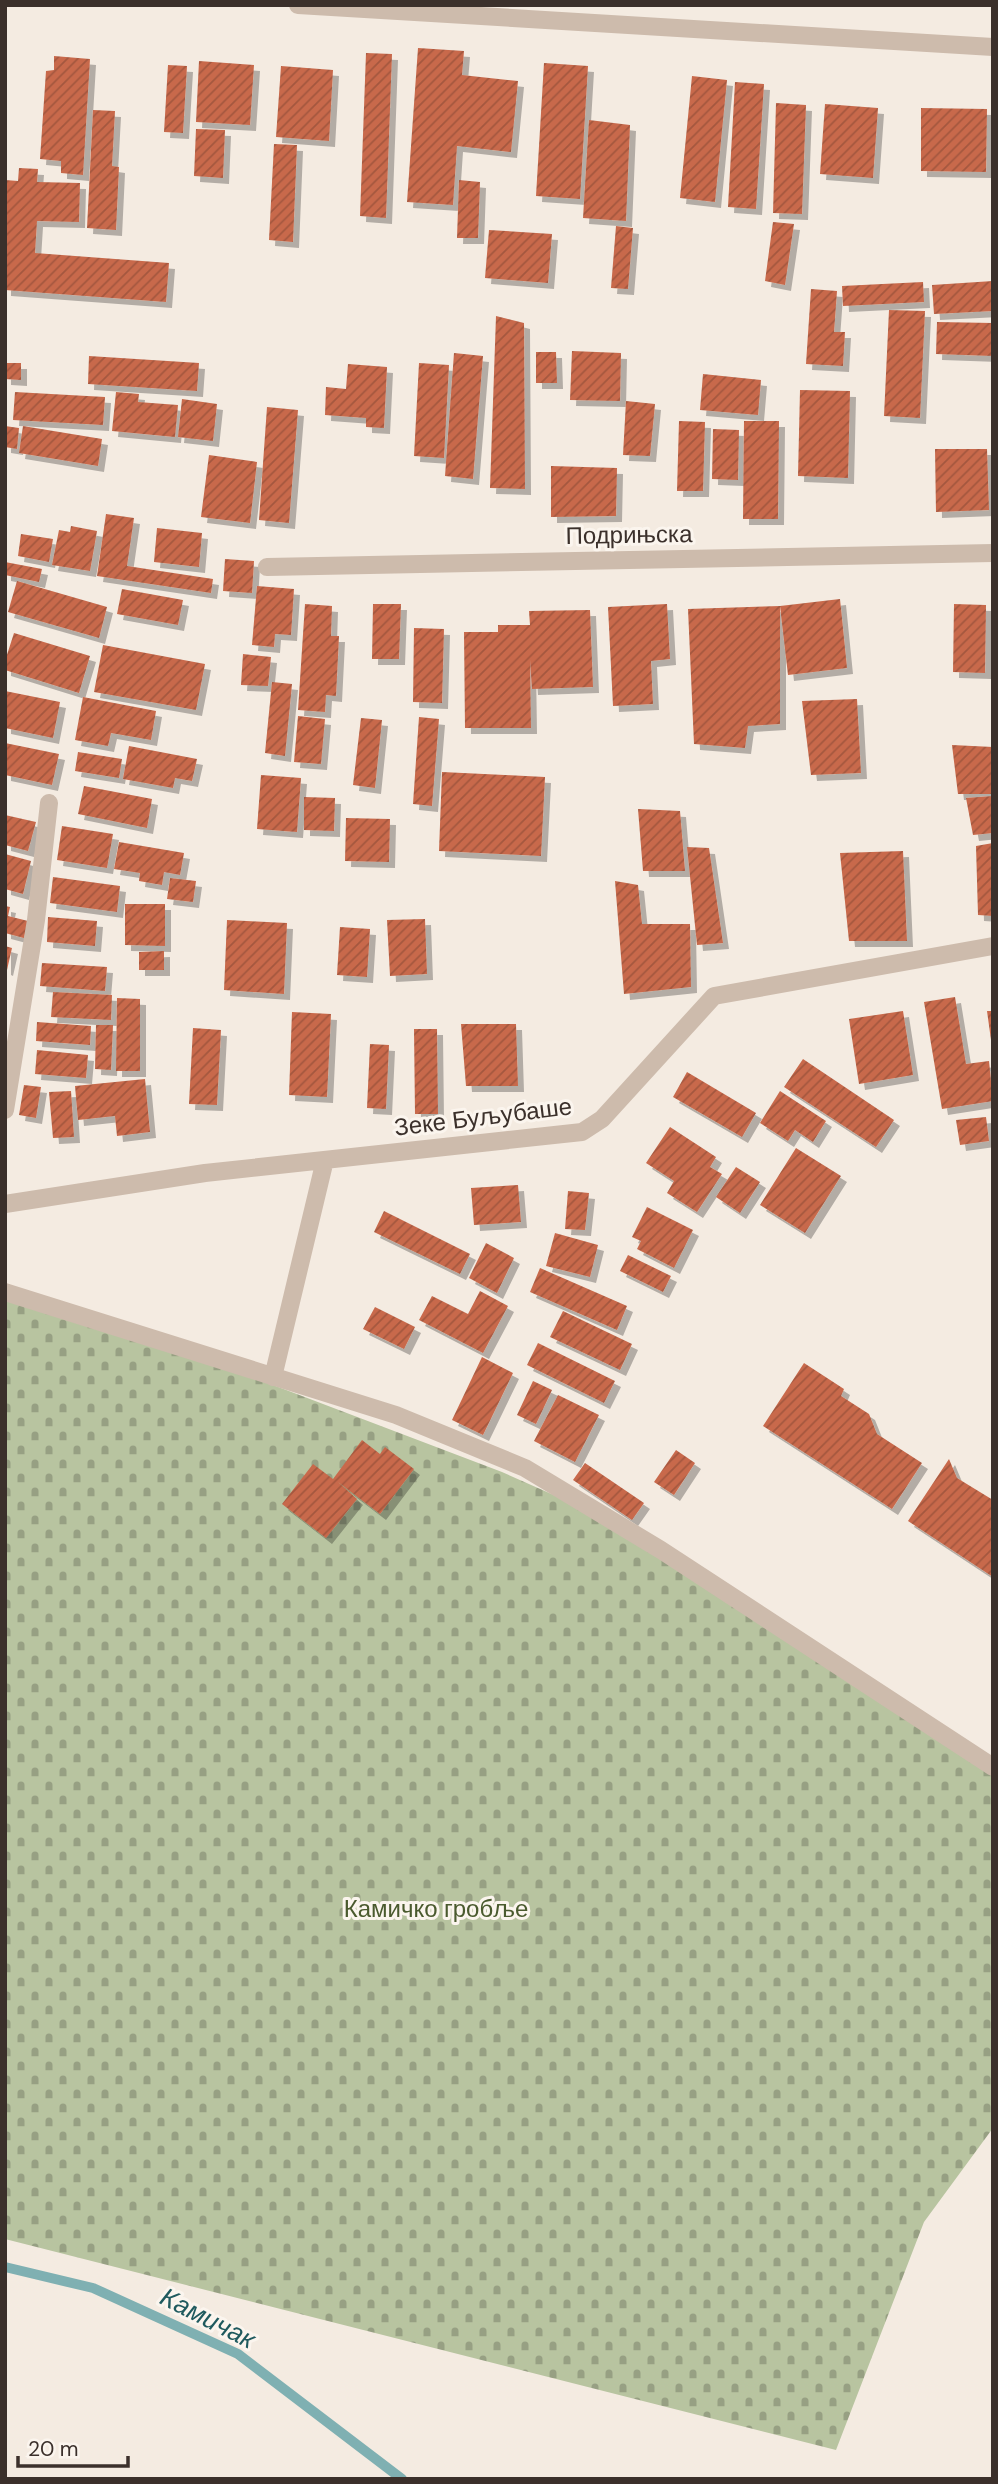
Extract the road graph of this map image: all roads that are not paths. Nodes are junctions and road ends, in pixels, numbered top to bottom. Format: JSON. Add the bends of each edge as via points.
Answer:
{"nodes":[{"id":1,"x":298,"y":5,"type":"edge"},
{"id":2,"x":993,"y":47,"type":"edge"},
{"id":3,"x":993,"y":553,"type":"edge"},
{"id":4,"x":267,"y":567,"type":"dead end"},
{"id":5,"x":49,"y":803,"type":"dead end"},
{"id":6,"x":993,"y":946,"type":"edge"},
{"id":7,"x":5,"y":1110,"type":"edge"},
{"id":8,"x":325,"y":1160,"type":"junction"},
{"id":9,"x":5,"y":1204,"type":"edge"},
{"id":10,"x":5,"y":1292,"type":"edge"},
{"id":11,"x":274,"y":1377,"type":"junction"},
{"id":12,"x":993,"y":1767,"type":"edge"}],
"edges":[{"from":1,"to":2,"type":"street"},
{"from":3,"to":4,"type":"street","name":"Подрињска"},
{"from":5,"to":7,"type":"street","via":[[36,920]]},
{"from":6,"to":8,"type":"street","name":"Зеке Буљубаше","via":[[715,996],[602,1119],[582,1132]]},
{"from":8,"to":9,"type":"street","name":"Зеке Буљубаше"},
{"from":8,"to":11,"type":"street"},
{"from":10,"to":11,"type":"street"},
{"from":11,"to":12,"type":"street","via":[[396,1415],[524,1468],[662,1550]]}]}
